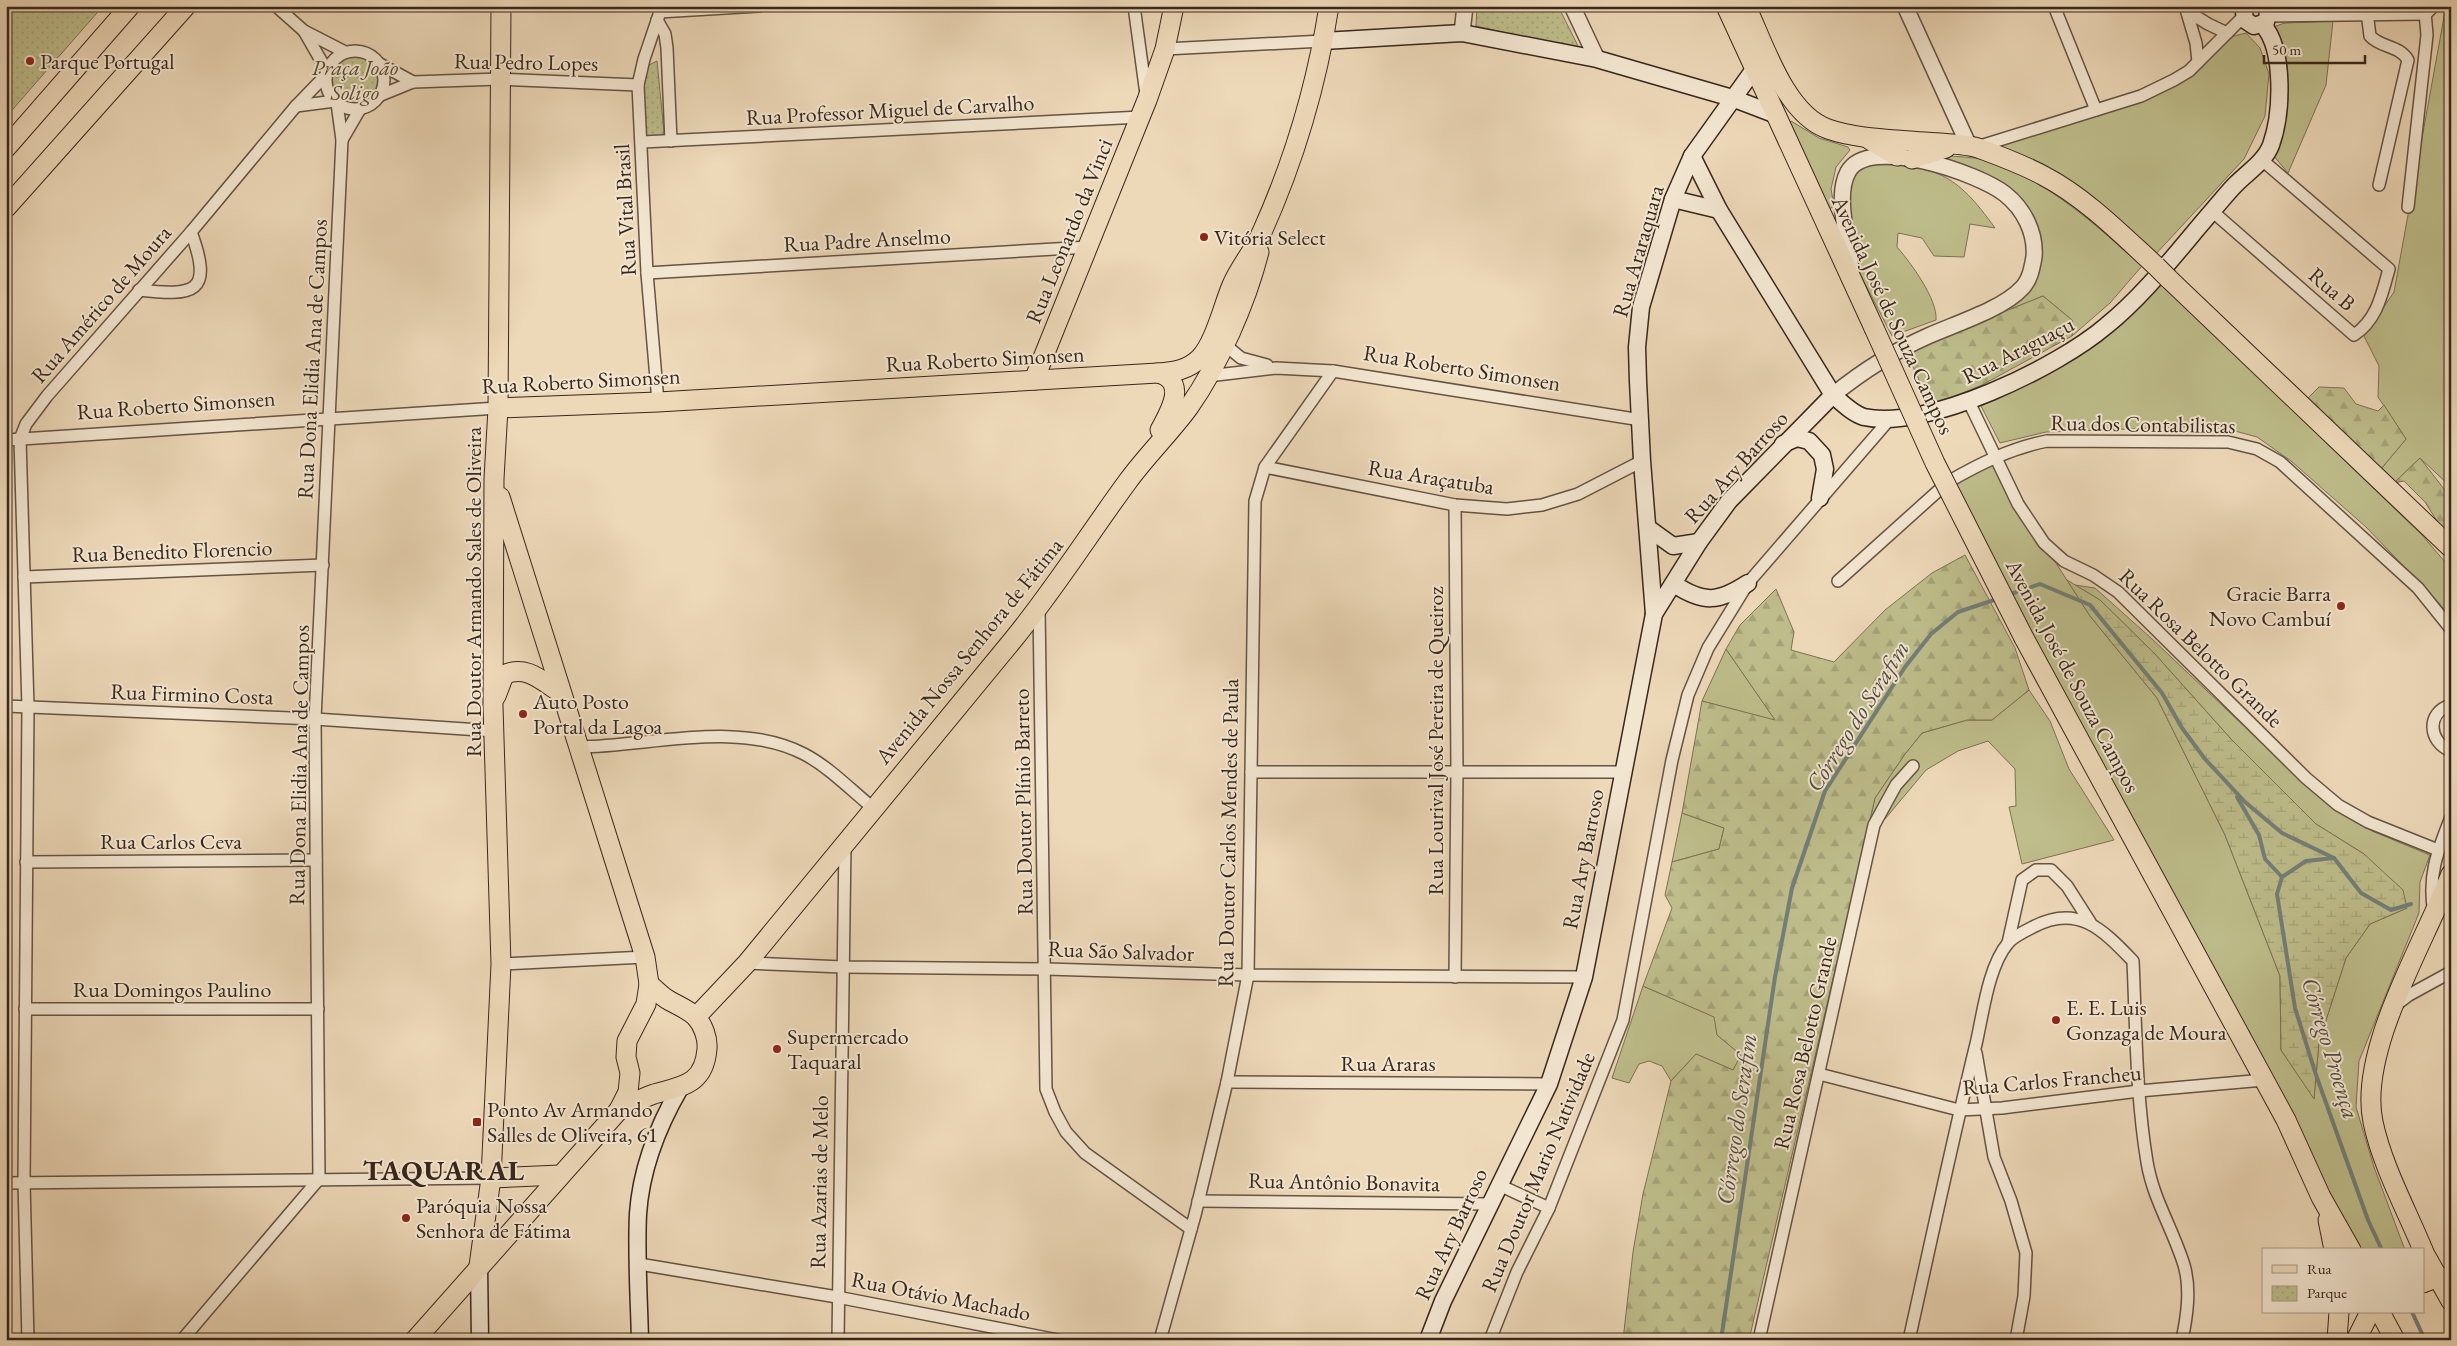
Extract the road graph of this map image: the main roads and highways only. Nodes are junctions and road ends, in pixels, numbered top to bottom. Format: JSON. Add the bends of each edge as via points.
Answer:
{"nodes":[{"id":1,"x":130,"y":6,"type":"edge"},
{"id":2,"x":186,"y":6,"type":"edge"},
{"id":3,"x":501,"y":6,"type":"edge"},
{"id":4,"x":1174,"y":6,"type":"edge"},
{"id":5,"x":1329,"y":6,"type":"edge"},
{"id":6,"x":1726,"y":6,"type":"edge"},
{"id":7,"x":1746,"y":6,"type":"edge"},
{"id":8,"x":2245,"y":11,"type":"edge"},
{"id":9,"x":2266,"y":15,"type":"edge"},
{"id":10,"x":1323,"y":42,"type":"junction"},
{"id":11,"x":1754,"y":68,"type":"junction"},
{"id":12,"x":1732,"y":98,"type":"junction"},
{"id":13,"x":1774,"y":114,"type":"junction"},
{"id":14,"x":1865,"y":137,"type":"junction"},
{"id":15,"x":1967,"y":146,"type":"junction"},
{"id":16,"x":6,"y":148,"type":"edge"},
{"id":17,"x":1692,"y":156,"type":"junction"},
{"id":18,"x":1673,"y":199,"type":"junction"},
{"id":19,"x":6,"y":208,"type":"edge"},
{"id":20,"x":1719,"y":210,"type":"junction"},
{"id":21,"x":1262,"y":234,"type":"junction"},
{"id":22,"x":1158,"y":373,"type":"junction"},
{"id":23,"x":1208,"y":376,"type":"junction"},
{"id":24,"x":1034,"y":380,"type":"junction"},
{"id":25,"x":1833,"y":395,"type":"junction"},
{"id":26,"x":498,"y":408,"type":"junction"},
{"id":27,"x":1783,"y":444,"type":"junction"},
{"id":28,"x":1142,"y":463,"type":"junction"},
{"id":29,"x":494,"y":479,"type":"junction"},
{"id":30,"x":1820,"y":498,"type":"road end"},
{"id":31,"x":1648,"y":528,"type":"junction"},
{"id":32,"x":1699,"y":542,"type":"junction"},
{"id":33,"x":2451,"y":548,"type":"edge"},
{"id":34,"x":1748,"y":583,"type":"road end"},
{"id":35,"x":1674,"y":584,"type":"junction"},
{"id":36,"x":1654,"y":614,"type":"junction"},
{"id":37,"x":561,"y":693,"type":"junction"},
{"id":38,"x":493,"y":706,"type":"junction"},
{"id":39,"x":2450,"y":878,"type":"edge"},
{"id":40,"x":649,"y":984,"type":"junction"},
{"id":41,"x":696,"y":1017,"type":"junction"},
{"id":42,"x":680,"y":1088,"type":"junction"},
{"id":43,"x":619,"y":1110,"type":"junction"},
{"id":44,"x":560,"y":1175,"type":"junction"},
{"id":45,"x":491,"y":1178,"type":"junction"},
{"id":46,"x":2321,"y":1197,"type":"junction"},
{"id":47,"x":2334,"y":1248,"type":"edge"},
{"id":48,"x":2350,"y":1248,"type":"edge"},
{"id":49,"x":2422,"y":1248,"type":"edge"},
{"id":50,"x":2424,"y":1252,"type":"edge"},
{"id":51,"x":479,"y":1266,"type":"junction"},
{"id":52,"x":2437,"y":1279,"type":"edge"},
{"id":53,"x":2451,"y":1301,"type":"edge"},
{"id":54,"x":2338,"y":1314,"type":"edge"},
{"id":55,"x":2369,"y":1314,"type":"edge"},
{"id":56,"x":2381,"y":1314,"type":"edge"},
{"id":57,"x":415,"y":1340,"type":"edge"},
{"id":58,"x":480,"y":1340,"type":"edge"},
{"id":59,"x":640,"y":1340,"type":"edge"},
{"id":60,"x":1428,"y":1340,"type":"edge"},
{"id":61,"x":2337,"y":1340,"type":"edge"},
{"id":62,"x":2356,"y":1340,"type":"edge"},
{"id":63,"x":2395,"y":1340,"type":"edge"}],
"edges":[{"from":1,"to":16,"type":"main road"},
{"from":2,"to":19,"type":"main road"},
{"from":3,"to":26,"type":"main road","name":"Rua Doutor Armando Sales de Oliveira"},
{"from":4,"to":24,"type":"main road","name":"Rua Leonardo da Vinci","via":[[1165,49],[1144,109]]},
{"from":5,"to":10,"type":"main road","name":"Avenida Nossa Senhora de Fátima"},
{"from":6,"to":11,"type":"main road","name":"Avenida José de Souza Campos"},
{"from":7,"to":14,"type":"main road","via":[[1786,91],[1802,112],[1827,129]]},
{"from":8,"to":9,"type":"main road","via":[[2251,25]]},
{"from":9,"to":25,"type":"main road","name":"Rua Araguaçu","via":[[2281,85],[2271,146],[2262,160],[2235,185],[2129,306],[2089,340],[1969,402],[1889,420],[1861,416]]},
{"from":10,"to":12,"type":"main road","via":[[1462,33],[1597,59]]},
{"from":10,"to":21,"type":"main road","name":"Avenida Nossa Senhora de Fátima","via":[[1295,148]]},
{"from":11,"to":12,"type":"main road","name":"Rua Araraquara"},
{"from":11,"to":13,"type":"main road","name":"Avenida José de Souza Campos"},
{"from":12,"to":13,"type":"main road"},
{"from":12,"to":17,"type":"main road","name":"Rua Araraquara"},
{"from":13,"to":46,"type":"main road","name":"Avenida José de Souza Campos","bridge":true,"via":[[1935,463],[2024,638],[2286,1120]]},
{"from":14,"to":15,"type":"main road"},
{"from":14,"to":15,"type":"main road","via":[[1905,157]]},
{"from":15,"to":33,"type":"main road","bridge":true,"via":[[2044,176],[2070,192],[2156,266]]},
{"from":17,"to":18,"type":"main road","name":"Rua Araraquara"},
{"from":17,"to":20,"type":"main road","name":"Rua Araguaçu"},
{"from":18,"to":20,"type":"main road"},
{"from":18,"to":31,"type":"main road","name":"Rua Araraquara","via":[[1641,307],[1637,347]]},
{"from":20,"to":25,"type":"main road","name":"Rua Araguaçu"},
{"from":21,"to":22,"type":"main road","name":"Avenida Nossa Senhora de Fátima","via":[[1232,284],[1202,355],[1178,371]]},
{"from":21,"to":23,"type":"main road","name":"Avenida Nossa Senhora de Fátima","via":[[1248,285]]},
{"from":22,"to":23,"type":"main road"},
{"from":22,"to":24,"type":"main road","name":"Rua Roberto Simonsen"},
{"from":22,"to":28,"type":"main road","via":[[1173,384],[1175,398]]},
{"from":23,"to":28,"type":"main road","name":"Avenida Nossa Senhora de Fátima","via":[[1188,409]]},
{"from":24,"to":26,"type":"main road","name":"Rua Roberto Simonsen"},
{"from":25,"to":27,"type":"main road","name":"Rua Ary Barroso"},
{"from":26,"to":29,"type":"main road","name":"Rua Doutor Armando Sales de Oliveira"},
{"from":27,"to":30,"type":"main road","via":[[1797,438],[1809,441],[1822,455],[1824,468]]},
{"from":27,"to":32,"type":"main road","name":"Rua Ary Barroso","via":[[1729,501]]},
{"from":28,"to":41,"type":"main road","name":"Avenida Nossa Senhora de Fátima","via":[[1039,608],[747,963]]},
{"from":29,"to":37,"type":"main road"},
{"from":29,"to":38,"type":"main road","name":"Rua Doutor Armando Sales de Oliveira"},
{"from":31,"to":32,"type":"main road","via":[[1673,546]]},
{"from":31,"to":36,"type":"main road","name":"Rua Araraquara"},
{"from":32,"to":35,"type":"main road","name":"Rua Ary Barroso"},
{"from":34,"to":35,"type":"main road","via":[[1729,595],[1709,600],[1688,594]]},
{"from":35,"to":36,"type":"main road","name":"Rua Ary Barroso"},
{"from":36,"to":60,"type":"main road","name":"Rua Ary Barroso","via":[[1584,977],[1549,1084],[1443,1301]]},
{"from":37,"to":38,"type":"main road","via":[[525,671],[513,671],[504,675]]},
{"from":37,"to":40,"type":"main road","via":[[645,956]]},
{"from":38,"to":45,"type":"main road","name":"Rua Doutor Armando Sales de Oliveira","via":[[501,964]]},
{"from":39,"to":49,"type":"main road","via":[[2394,1006],[2377,1054],[2372,1089],[2373,1120],[2379,1145]]},
{"from":40,"to":41,"type":"main road"},
{"from":40,"to":43,"type":"main road","via":[[646,1004],[627,1041],[628,1092]]},
{"from":41,"to":42,"type":"main road","via":[[705,1036],[706,1058],[700,1072]]},
{"from":42,"to":43,"type":"main road","via":[[647,1096]]},
{"from":42,"to":59,"type":"main road","via":[[660,1126],[646,1170],[638,1214]]},
{"from":43,"to":44,"type":"main road"},
{"from":44,"to":45,"type":"main road"},
{"from":44,"to":51,"type":"main road"},
{"from":45,"to":51,"type":"main road","name":"Rua Doutor Armando Sales de Oliveira"},
{"from":46,"to":47,"type":"main road"},
{"from":46,"to":48,"type":"main road","name":"Avenida José de Souza Campos"},
{"from":50,"to":52,"type":"main road"},
{"from":51,"to":57,"type":"main road"},
{"from":51,"to":58,"type":"main road"},
{"from":52,"to":53,"type":"main road"},
{"from":54,"to":61,"type":"main road"},
{"from":55,"to":62,"type":"main road"},
{"from":56,"to":63,"type":"main road"}]}
